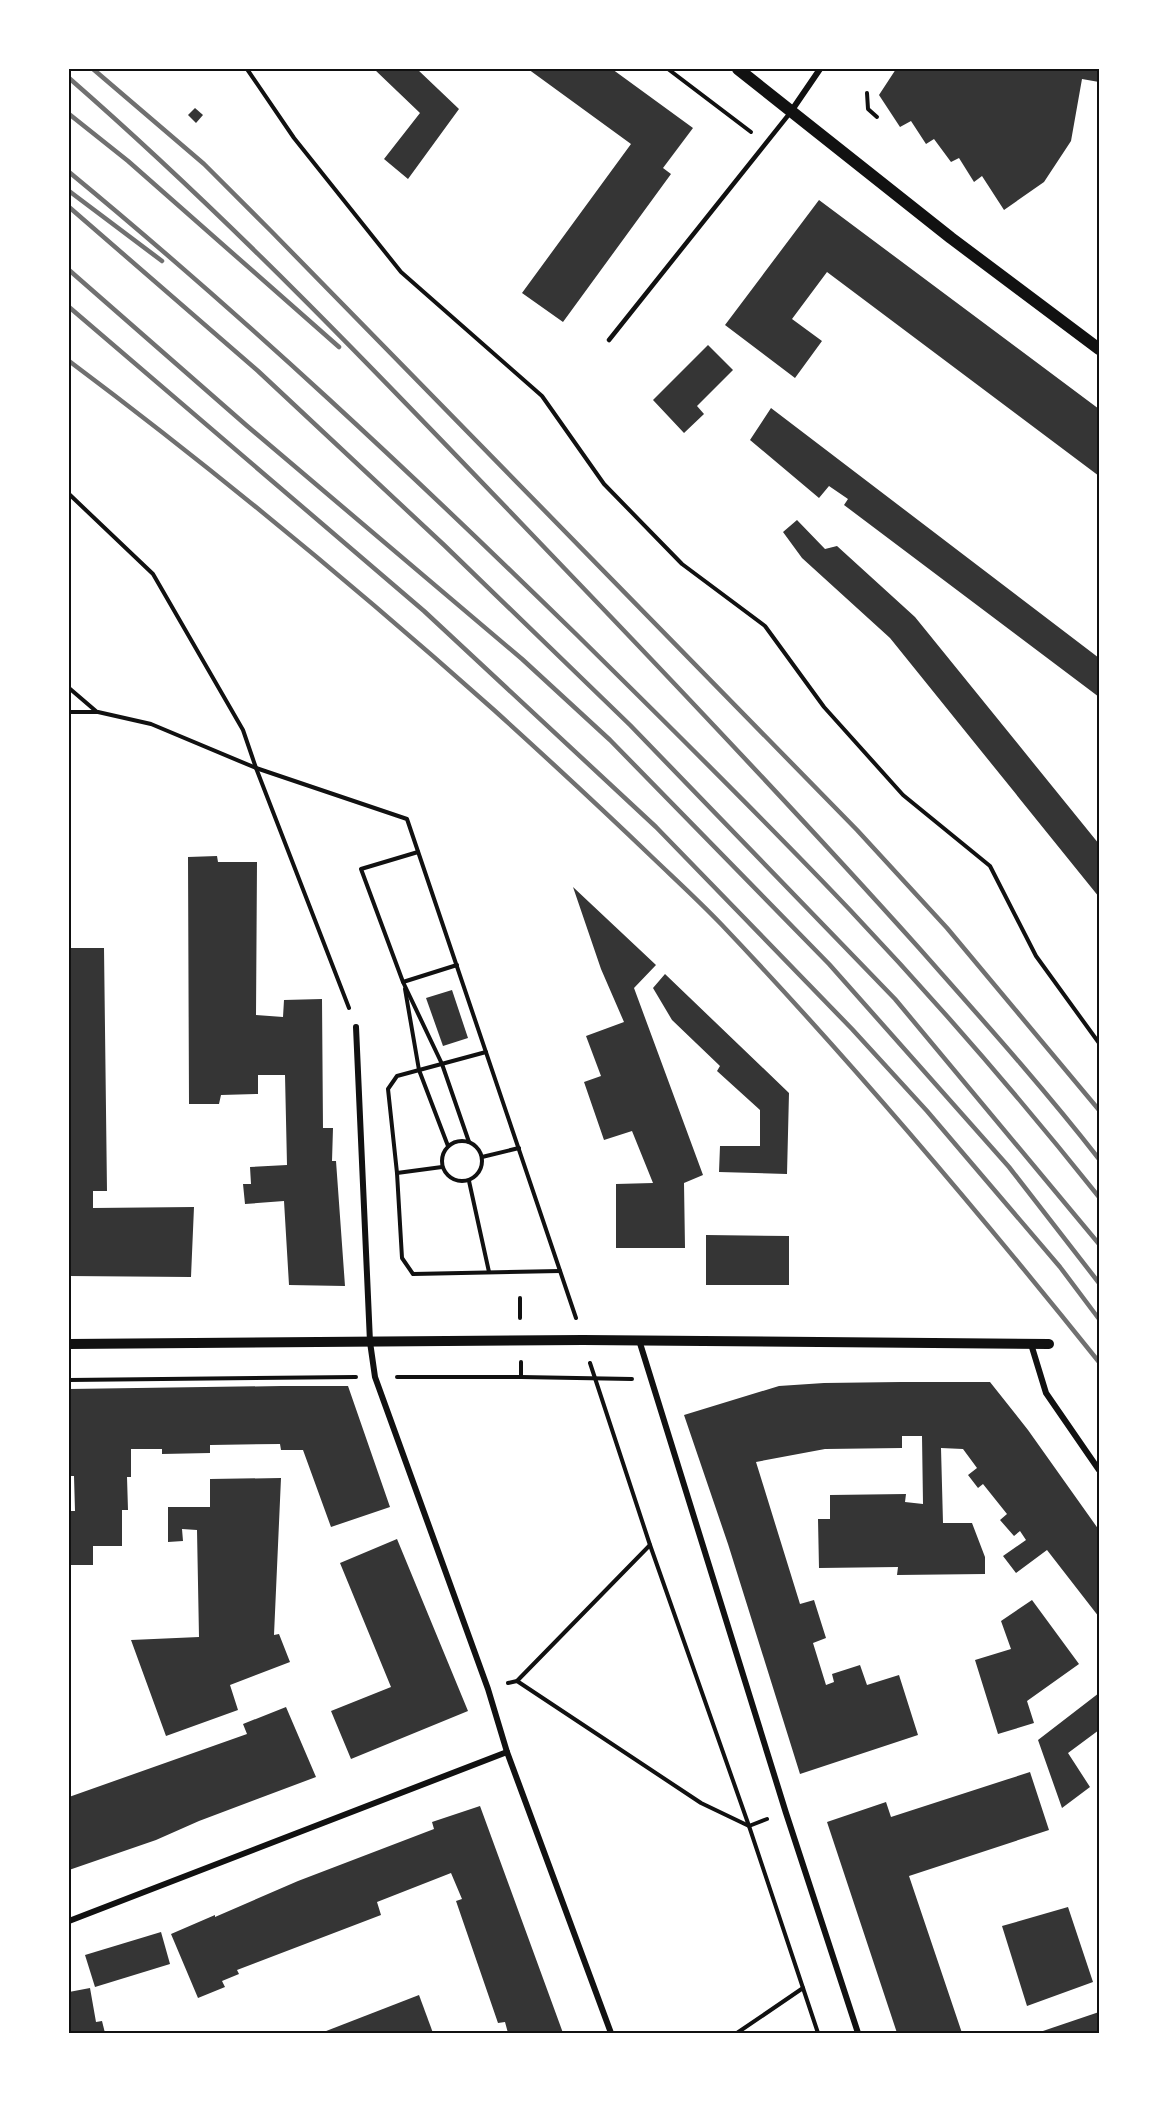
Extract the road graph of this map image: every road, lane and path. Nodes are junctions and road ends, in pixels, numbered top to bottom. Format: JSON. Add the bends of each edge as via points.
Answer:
{"nodes":[{"id":1,"x":247,"y":69,"type":"edge"},
{"id":2,"x":668,"y":69,"type":"edge"},
{"id":3,"x":738,"y":69,"type":"edge"},
{"id":4,"x":820,"y":69,"type":"edge"},
{"id":5,"x":867,"y":93,"type":"dead end"},
{"id":6,"x":792,"y":110,"type":"junction"},
{"id":7,"x":876,"y":117,"type":"dead end"},
{"id":8,"x":767,"y":144,"type":"junction"},
{"id":9,"x":609,"y":340,"type":"dead end"},
{"id":10,"x":1099,"y":349,"type":"edge"},
{"id":11,"x":69,"y":494,"type":"edge"},
{"id":12,"x":69,"y":688,"type":"edge"},
{"id":13,"x":69,"y":712,"type":"edge"},
{"id":14,"x":98,"y":712,"type":"junction"},
{"id":15,"x":256,"y":768,"type":"junction"},
{"id":16,"x":418,"y":852,"type":"junction"},
{"id":17,"x":457,"y":965,"type":"junction"},
{"id":18,"x":403,"y":982,"type":"junction"},
{"id":19,"x":356,"y":1027,"type":"joint"},
{"id":20,"x":1099,"y":1043,"type":"edge"},
{"id":21,"x":486,"y":1053,"type":"junction"},
{"id":22,"x":442,"y":1064,"type":"junction"},
{"id":23,"x":419,"y":1070,"type":"junction"},
{"id":24,"x":470,"y":1142,"type":"junction"},
{"id":25,"x":448,"y":1146,"type":"junction"},
{"id":26,"x":519,"y":1148,"type":"junction"},
{"id":27,"x":482,"y":1157,"type":"junction"},
{"id":28,"x":442,"y":1167,"type":"junction"},
{"id":29,"x":397,"y":1173,"type":"junction"},
{"id":30,"x":469,"y":1181,"type":"junction"},
{"id":31,"x":560,"y":1271,"type":"junction"},
{"id":32,"x":489,"y":1272,"type":"junction"},
{"id":33,"x":583,"y":1340,"type":"junction"},
{"id":34,"x":639,"y":1340,"type":"junction"},
{"id":35,"x":370,"y":1342,"type":"junction"},
{"id":36,"x":69,"y":1344,"type":"edge"},
{"id":37,"x":1031,"y":1344,"type":"junction"},
{"id":38,"x":1049,"y":1344,"type":"dead end"},
{"id":39,"x":1099,"y":1470,"type":"edge"},
{"id":40,"x":650,"y":1545,"type":"junction"},
{"id":41,"x":517,"y":1680,"type":"junction"},
{"id":42,"x":488,"y":1689,"type":"junction"},
{"id":43,"x":507,"y":1752,"type":"junction"},
{"id":44,"x":786,"y":1813,"type":"junction"},
{"id":45,"x":749,"y":1826,"type":"junction"},
{"id":46,"x":69,"y":1921,"type":"edge"},
{"id":47,"x":803,"y":1988,"type":"junction"},
{"id":48,"x":611,"y":2033,"type":"edge"},
{"id":49,"x":737,"y":2033,"type":"edge"},
{"id":50,"x":818,"y":2033,"type":"edge"},
{"id":51,"x":858,"y":2033,"type":"edge"}],
"edges":[{"from":1,"to":20,"type":"path","via":[[294,138],[401,272],[542,396],[604,484],[682,564],[765,626],[824,707],[903,795],[990,866],[1036,956]]},
{"from":2,"to":8,"type":"path"},
{"from":3,"to":6,"type":"main road"},
{"from":4,"to":6,"type":"street"},
{"from":5,"to":7,"type":"path","via":[[868,109]]},
{"from":6,"to":8,"type":"lane"},
{"from":6,"to":10,"type":"main road","via":[[951,238]]},
{"from":8,"to":9,"type":"lane"},
{"from":11,"to":15,"type":"path","via":[[153,574],[243,730]]},
{"from":12,"to":14,"type":"path"},
{"from":13,"to":14,"type":"path"},
{"from":14,"to":15,"type":"path","via":[[151,724]]},
{"from":15,"to":16,"type":"path","via":[[407,819]]},
{"from":15,"to":19,"type":"path"},
{"from":16,"to":17,"type":"path"},
{"from":16,"to":18,"type":"path","via":[[361,869]]},
{"from":17,"to":18,"type":"path"},
{"from":17,"to":21,"type":"path"},
{"from":18,"to":22,"type":"path"},
{"from":18,"to":23,"type":"path"},
{"from":19,"to":35,"type":"street"},
{"from":21,"to":22,"type":"path"},
{"from":21,"to":26,"type":"path"},
{"from":22,"to":23,"type":"path"},
{"from":22,"to":24,"type":"path"},
{"from":23,"to":25,"type":"path"},
{"from":23,"to":29,"type":"path","via":[[397,1076],[388,1089]]},
{"from":24,"to":25,"type":"path","via":[[458,1141]]},
{"from":24,"to":27,"type":"path"},
{"from":25,"to":28,"type":"path"},
{"from":26,"to":27,"type":"path"},
{"from":26,"to":31,"type":"path"},
{"from":27,"to":30,"type":"path","via":[[481,1170]]},
{"from":28,"to":29,"type":"path"},
{"from":28,"to":30,"type":"path","via":[[448,1177]]},
{"from":29,"to":32,"type":"path","via":[[402,1258],[413,1274]]},
{"from":30,"to":32,"type":"path"},
{"from":31,"to":32,"type":"path"},
{"from":31,"to":33,"type":"path"},
{"from":33,"to":34,"type":"street"},
{"from":33,"to":35,"type":"street"},
{"from":33,"to":40,"type":"path"},
{"from":34,"to":37,"type":"street"},
{"from":34,"to":44,"type":"street"},
{"from":35,"to":36,"type":"street"},
{"from":35,"to":42,"type":"street","via":[[375,1377]]},
{"from":37,"to":38,"type":"street"},
{"from":37,"to":39,"type":"street","via":[[1046,1393]]},
{"from":40,"to":41,"type":"path"},
{"from":40,"to":45,"type":"path"},
{"from":41,"to":42,"type":"path"},
{"from":41,"to":45,"type":"path","via":[[700,1803]]},
{"from":42,"to":43,"type":"street"},
{"from":43,"to":46,"type":"street"},
{"from":43,"to":48,"type":"street"},
{"from":44,"to":45,"type":"path"},
{"from":44,"to":51,"type":"street"},
{"from":45,"to":47,"type":"path"},
{"from":47,"to":49,"type":"path"},
{"from":47,"to":50,"type":"path"}]}
